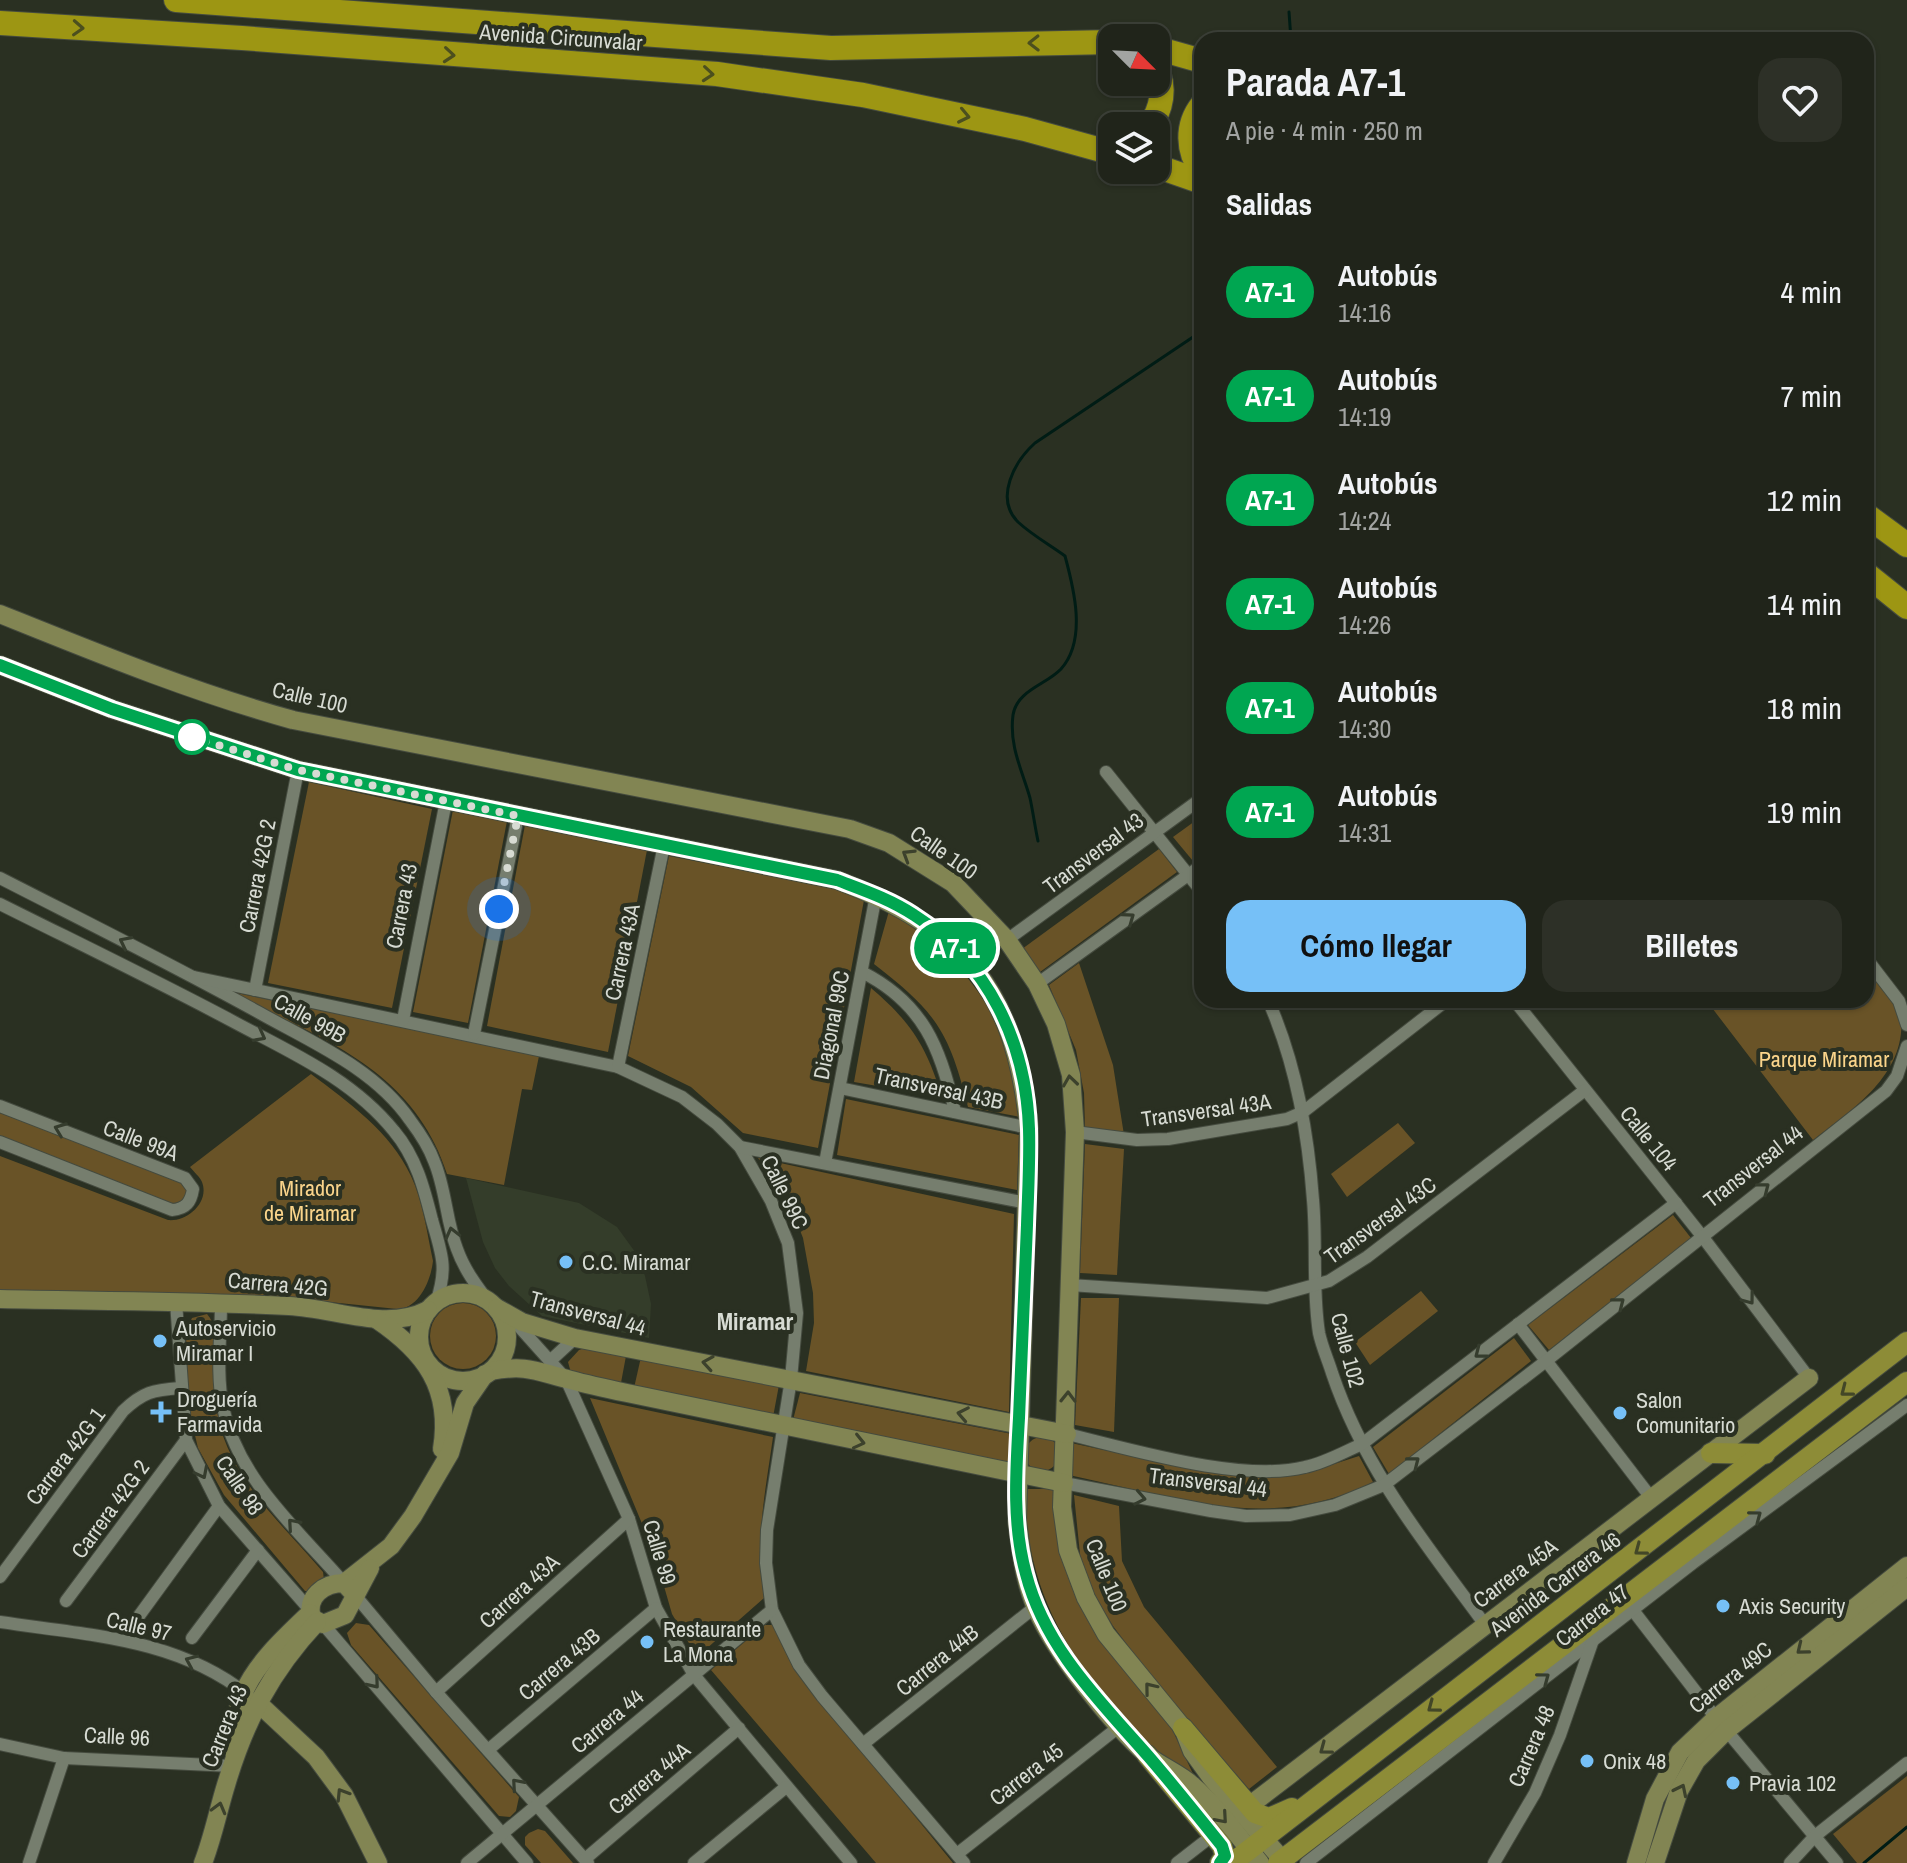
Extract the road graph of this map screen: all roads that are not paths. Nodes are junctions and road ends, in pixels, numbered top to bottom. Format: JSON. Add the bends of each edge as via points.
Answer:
{"nodes":[{"id":1,"x":176,"y":0,"type":"edge"},
{"id":2,"x":349,"y":6,"type":"edge"},
{"id":3,"x":0,"y":23,"type":"edge"},
{"id":4,"x":1098,"y":42,"type":"edge"},
{"id":5,"x":401,"y":51,"type":"junction"},
{"id":6,"x":1170,"y":52,"type":"edge"},
{"id":7,"x":1194,"y":59,"type":"edge"},
{"id":8,"x":1194,"y":122,"type":"edge"},
{"id":9,"x":1042,"y":134,"type":"junction"},
{"id":10,"x":1098,"y":135,"type":"edge"},
{"id":11,"x":1098,"y":149,"type":"edge"},
{"id":12,"x":1194,"y":159,"type":"edge"},
{"id":13,"x":1170,"y":171,"type":"edge"},
{"id":14,"x":1194,"y":179,"type":"edge"},
{"id":15,"x":1874,"y":521,"type":"edge"},
{"id":16,"x":1907,"y":545,"type":"edge"},
{"id":17,"x":1874,"y":580,"type":"edge"},
{"id":18,"x":1907,"y":607,"type":"edge"},
{"id":19,"x":0,"y":614,"type":"edge"},
{"id":20,"x":0,"y":665,"type":"edge"},
{"id":21,"x":298,"y":770,"type":"junction"},
{"id":22,"x":1106,"y":772,"type":"dead end"},
{"id":23,"x":446,"y":801,"type":"junction"},
{"id":24,"x":1194,"y":804,"type":"edge"},
{"id":25,"x":518,"y":816,"type":"junction"},
{"id":26,"x":1154,"y":832,"type":"junction"},
{"id":27,"x":664,"y":845,"type":"junction"},
{"id":28,"x":1194,"y":871,"type":"edge"},
{"id":29,"x":1189,"y":875,"type":"junction"},
{"id":30,"x":0,"y":878,"type":"edge"},
{"id":31,"x":1194,"y":882,"type":"edge"},
{"id":32,"x":876,"y":895,"type":"junction"},
{"id":33,"x":0,"y":904,"type":"edge"},
{"id":34,"x":1007,"y":940,"type":"junction"},
{"id":35,"x":1874,"y":968,"type":"edge"},
{"id":36,"x":862,"y":972,"type":"junction"},
{"id":37,"x":194,"y":977,"type":"junction"},
{"id":38,"x":1037,"y":984,"type":"junction"},
{"id":39,"x":255,"y":990,"type":"junction"},
{"id":40,"x":1271,"y":1008,"type":"edge"},
{"id":41,"x":1437,"y":1008,"type":"edge"},
{"id":42,"x":1520,"y":1008,"type":"edge"},
{"id":43,"x":403,"y":1020,"type":"junction"},
{"id":44,"x":1907,"y":1025,"type":"edge"},
{"id":45,"x":474,"y":1034,"type":"junction"},
{"id":46,"x":1907,"y":1046,"type":"edge"},
{"id":47,"x":618,"y":1067,"type":"junction"},
{"id":48,"x":840,"y":1088,"type":"junction"},
{"id":49,"x":1585,"y":1090,"type":"junction"},
{"id":50,"x":0,"y":1106,"type":"edge"},
{"id":51,"x":955,"y":1112,"type":"junction"},
{"id":52,"x":1303,"y":1112,"type":"junction"},
{"id":53,"x":1029,"y":1128,"type":"junction"},
{"id":54,"x":1075,"y":1132,"type":"junction"},
{"id":55,"x":0,"y":1142,"type":"edge"},
{"id":56,"x":740,"y":1147,"type":"junction"},
{"id":57,"x":825,"y":1163,"type":"junction"},
{"id":58,"x":1027,"y":1203,"type":"junction"},
{"id":59,"x":1676,"y":1203,"type":"junction"},
{"id":60,"x":1702,"y":1236,"type":"junction"},
{"id":61,"x":1070,"y":1285,"type":"junction"},
{"id":62,"x":1314,"y":1287,"type":"junction"},
{"id":63,"x":0,"y":1299,"type":"edge"},
{"id":64,"x":176,"y":1302,"type":"junction"},
{"id":65,"x":221,"y":1303,"type":"junction"},
{"id":66,"x":432,"y":1306,"type":"junction"},
{"id":67,"x":498,"y":1308,"type":"junction"},
{"id":68,"x":376,"y":1319,"type":"junction"},
{"id":69,"x":1518,"y":1324,"type":"junction"},
{"id":70,"x":575,"y":1338,"type":"junction"},
{"id":71,"x":1907,"y":1342,"type":"edge"},
{"id":72,"x":550,"y":1361,"type":"junction"},
{"id":73,"x":1546,"y":1361,"type":"junction"},
{"id":74,"x":426,"y":1362,"type":"junction"},
{"id":75,"x":488,"y":1373,"type":"junction"},
{"id":76,"x":1809,"y":1378,"type":"joint"},
{"id":77,"x":566,"y":1379,"type":"junction"},
{"id":78,"x":791,"y":1379,"type":"junction"},
{"id":79,"x":1907,"y":1382,"type":"edge"},
{"id":80,"x":180,"y":1388,"type":"junction"},
{"id":81,"x":1907,"y":1405,"type":"edge"},
{"id":82,"x":783,"y":1425,"type":"junction"},
{"id":83,"x":1018,"y":1425,"type":"junction"},
{"id":84,"x":1067,"y":1434,"type":"junction"},
{"id":85,"x":186,"y":1440,"type":"junction"},
{"id":86,"x":1362,"y":1444,"type":"junction"},
{"id":87,"x":1711,"y":1453,"type":"junction"},
{"id":88,"x":1765,"y":1454,"type":"junction"},
{"id":89,"x":437,"y":1472,"type":"junction"},
{"id":90,"x":1016,"y":1474,"type":"junction"},
{"id":91,"x":1064,"y":1483,"type":"junction"},
{"id":92,"x":1384,"y":1485,"type":"junction"},
{"id":93,"x":1652,"y":1499,"type":"junction"},
{"id":94,"x":219,"y":1506,"type":"junction"},
{"id":95,"x":1741,"y":1509,"type":"junction"},
{"id":96,"x":629,"y":1519,"type":"junction"},
{"id":97,"x":258,"y":1550,"type":"junction"},
{"id":98,"x":1693,"y":1563,"type":"junction"},
{"id":99,"x":1907,"y":1566,"type":"edge"},
{"id":100,"x":0,"y":1577,"type":"edge"},
{"id":101,"x":1907,"y":1587,"type":"edge"},
{"id":102,"x":349,"y":1588,"type":"junction"},
{"id":103,"x":66,"y":1601,"type":"dead end"},
{"id":104,"x":1035,"y":1607,"type":"junction"},
{"id":105,"x":656,"y":1608,"type":"junction"},
{"id":106,"x":1632,"y":1609,"type":"junction"},
{"id":107,"x":772,"y":1610,"type":"junction"},
{"id":108,"x":315,"y":1617,"type":"junction"},
{"id":109,"x":136,"y":1620,"type":"dead end"},
{"id":110,"x":0,"y":1622,"type":"edge"},
{"id":111,"x":1486,"y":1626,"type":"junction"},
{"id":112,"x":192,"y":1638,"type":"dead end"},
{"id":113,"x":1594,"y":1640,"type":"junction"},
{"id":114,"x":694,"y":1675,"type":"junction"},
{"id":115,"x":436,"y":1692,"type":"junction"},
{"id":116,"x":251,"y":1696,"type":"junction"},
{"id":117,"x":1722,"y":1724,"type":"junction"},
{"id":118,"x":1120,"y":1726,"type":"junction"},
{"id":119,"x":739,"y":1728,"type":"junction"},
{"id":120,"x":1183,"y":1728,"type":"junction"},
{"id":121,"x":0,"y":1744,"type":"edge"},
{"id":122,"x":863,"y":1744,"type":"junction"},
{"id":123,"x":488,"y":1750,"type":"junction"},
{"id":124,"x":1147,"y":1755,"type":"junction"},
{"id":125,"x":64,"y":1758,"type":"junction"},
{"id":126,"x":1438,"y":1759,"type":"junction"},
{"id":127,"x":1907,"y":1763,"type":"edge"},
{"id":128,"x":1357,"y":1765,"type":"junction"},
{"id":129,"x":227,"y":1766,"type":"junction"},
{"id":130,"x":1381,"y":1785,"type":"junction"},
{"id":131,"x":786,"y":1787,"type":"junction"},
{"id":132,"x":536,"y":1806,"type":"junction"},
{"id":133,"x":1249,"y":1806,"type":"junction"},
{"id":134,"x":503,"y":1835,"type":"junction"},
{"id":135,"x":1213,"y":1835,"type":"junction"},
{"id":136,"x":1815,"y":1836,"type":"junction"},
{"id":137,"x":1258,"y":1850,"type":"edge"},
{"id":138,"x":960,"y":1859,"type":"edge"},
{"id":139,"x":586,"y":1861,"type":"edge"},
{"id":140,"x":1282,"y":1862,"type":"edge"},
{"id":141,"x":29,"y":1863,"type":"edge"},
{"id":142,"x":203,"y":1863,"type":"edge"},
{"id":143,"x":378,"y":1863,"type":"edge"},
{"id":144,"x":467,"y":1863,"type":"edge"},
{"id":145,"x":527,"y":1863,"type":"edge"},
{"id":146,"x":694,"y":1863,"type":"edge"},
{"id":147,"x":851,"y":1863,"type":"edge"},
{"id":148,"x":1177,"y":1863,"type":"edge"},
{"id":149,"x":1220,"y":1863,"type":"edge"},
{"id":150,"x":1232,"y":1863,"type":"edge"},
{"id":151,"x":1306,"y":1863,"type":"edge"},
{"id":152,"x":1494,"y":1863,"type":"edge"},
{"id":153,"x":1636,"y":1863,"type":"edge"},
{"id":154,"x":1655,"y":1863,"type":"edge"},
{"id":155,"x":1790,"y":1863,"type":"edge"},
{"id":156,"x":1837,"y":1863,"type":"edge"}],
"edges":[{"from":1,"to":2,"type":"highway","name":"Avenida Circunvalar"},
{"from":4,"to":2,"type":"highway","name":"Avenida Circunvalar","one_way":true,"via":[[831,48]]},
{"from":2,"to":5,"type":"highway","via":[[362,40]]},
{"from":3,"to":5,"type":"highway","name":"Avenida Circunvalar","one_way":true},
{"from":5,"to":9,"type":"highway","name":"Avenida Circunvalar","one_way":true,"via":[[717,74],[863,95]]},
{"from":6,"to":7,"type":"highway"},
{"from":8,"to":12,"type":"highway"},
{"from":9,"to":10,"type":"highway"},
{"from":9,"to":11,"type":"highway","name":"Avenida Circunvalar"},
{"from":13,"to":14,"type":"highway"},
{"from":15,"to":16,"type":"highway"},
{"from":17,"to":18,"type":"highway"},
{"from":34,"to":19,"type":"street","name":"Calle 100","one_way":true,"via":[[953,883],[889,843],[850,829],[293,720],[157,677]]},
{"from":20,"to":21,"type":"street","name":"Calle 100","via":[[125,714]]},
{"from":21,"to":23,"type":"street","name":"Calle 100"},
{"from":21,"to":39,"type":"street","name":"Carrera 42G 2"},
{"from":22,"to":26,"type":"street"},
{"from":23,"to":25,"type":"street","name":"Calle 100"},
{"from":23,"to":43,"type":"street","name":"Carrera 43"},
{"from":24,"to":26,"type":"street","name":"Transversal 43"},
{"from":25,"to":27,"type":"street","name":"Calle 100"},
{"from":25,"to":45,"type":"street"},
{"from":26,"to":29,"type":"street"},
{"from":26,"to":34,"type":"street","name":"Transversal 43"},
{"from":27,"to":32,"type":"street","name":"Calle 100","via":[[837,880]]},
{"from":27,"to":47,"type":"street","name":"Carrera 43A"},
{"from":28,"to":29,"type":"street"},
{"from":29,"to":31,"type":"street"},
{"from":38,"to":29,"type":"street","one_way":true},
{"from":37,"to":30,"type":"street","name":"Calle 99B","one_way":true},
{"from":32,"to":36,"type":"street","name":"Diagonal 99C"},
{"from":32,"to":53,"type":"street","name":"Calle 100","via":[[941,935],[996,999],[1016,1048]]},
{"from":33,"to":66,"type":"street","name":"Calle 99B","one_way":true,"via":[[324,1070],[371,1106],[397,1134],[421,1177],[444,1266]]},
{"from":34,"to":38,"type":"street","name":"Calle 100"},
{"from":35,"to":44,"type":"street","via":[[1899,1001]]},
{"from":36,"to":48,"type":"street","name":"Diagonal 99C"},
{"from":36,"to":51,"type":"street","via":[[902,998],[924,1024],[946,1073]]},
{"from":37,"to":39,"type":"street","name":"Calle 99C"},
{"from":67,"to":37,"type":"street","name":"Calle 99B","one_way":true,"via":[[473,1282],[455,1245],[436,1164],[392,1099],[336,1055]]},
{"from":54,"to":38,"type":"street","name":"Calle 100","one_way":true,"via":[[1071,1075]]},
{"from":39,"to":43,"type":"street","name":"Calle 99C"},
{"from":40,"to":52,"type":"street","name":"Calle 102"},
{"from":41,"to":52,"type":"street","name":"Transversal 43A"},
{"from":42,"to":49,"type":"street","name":"Calle 104"},
{"from":43,"to":45,"type":"street","name":"Calle 99C"},
{"from":45,"to":47,"type":"street","name":"Calle 99C"},
{"from":60,"to":46,"type":"street","name":"Transversal 44","one_way":true,"via":[[1886,1091]]},
{"from":47,"to":56,"type":"street","name":"Calle 99C","via":[[682,1097]]},
{"from":48,"to":51,"type":"street","name":"Transversal 43B"},
{"from":48,"to":57,"type":"street","name":"Diagonal 99C"},
{"from":49,"to":59,"type":"street","name":"Calle 104"},
{"from":49,"to":62,"type":"street","name":"Transversal 43C","via":[[1367,1257]]},
{"from":55,"to":50,"type":"street","name":"Calle 99A","one_way":true,"via":[[172,1210],[189,1203],[192,1194],[185,1178]]},
{"from":51,"to":53,"type":"street","name":"Transversal 43B"},
{"from":52,"to":54,"type":"street","name":"Transversal 43A","via":[[1168,1139]]},
{"from":52,"to":62,"type":"street","name":"Calle 102","via":[[1314,1202]]},
{"from":53,"to":58,"type":"street","name":"Calle 100"},
{"from":54,"to":61,"type":"street","name":"Calle 100"},
{"from":56,"to":57,"type":"street"},
{"from":56,"to":78,"type":"street","name":"Calle 99C","via":[[788,1243],[797,1313]]},
{"from":57,"to":58,"type":"street"},
{"from":58,"to":83,"type":"street","name":"Calle 100"},
{"from":59,"to":60,"type":"street","name":"Calle 104"},
{"from":59,"to":69,"type":"street","name":"Transversal 44"},
{"from":73,"to":60,"type":"street","name":"Transversal 44","one_way":true},
{"from":60,"to":76,"type":"street","name":"Calle 104","one_way":true},
{"from":61,"to":62,"type":"street","name":"Transversal 43C","via":[[1241,1298]]},
{"from":84,"to":61,"type":"street","name":"Calle 100","one_way":true},
{"from":62,"to":86,"type":"street","name":"Calle 102","via":[[1320,1337]]},
{"from":63,"to":64,"type":"street"},
{"from":64,"to":65,"type":"street","name":"Carrera 42G"},
{"from":64,"to":80,"type":"street","name":"Calle 98"},
{"from":65,"to":68,"type":"street","name":"Carrera 42G","via":[[295,1306]]},
{"from":102,"to":65,"type":"street","name":"Calle 98","one_way":true,"via":[[259,1485],[240,1455],[223,1406]]},
{"from":66,"to":67,"type":"street","via":[[455,1293],[467,1293]]},
{"from":66,"to":68,"type":"street","name":"Carrera 42G","via":[[410,1317]]},
{"from":66,"to":74,"type":"street","via":[[419,1334]]},
{"from":67,"to":70,"type":"street","name":"Transversal 44"},
{"from":67,"to":72,"type":"street","name":"Calle 99"},
{"from":67,"to":75,"type":"street","via":[[507,1341]]},
{"from":68,"to":74,"type":"street","name":"Carrera 42G"},
{"from":69,"to":73,"type":"street"},
{"from":69,"to":86,"type":"street","name":"Transversal 44","one_way":true},
{"from":70,"to":72,"type":"street"},
{"from":78,"to":70,"type":"street","name":"Transversal 44","one_way":true},
{"from":71,"to":88,"type":"main road","name":"Avenida Carrera 46","one_way":true},
{"from":72,"to":77,"type":"street","name":"Calle 99"},
{"from":92,"to":73,"type":"street","name":"Transversal 44","one_way":true},
{"from":73,"to":93,"type":"street"},
{"from":74,"to":75,"type":"street","via":[[449,1379],[464,1381]]},
{"from":74,"to":89,"type":"street","via":[[444,1418]]},
{"from":75,"to":77,"type":"street","name":"Transversal 44","via":[[532,1368]]},
{"from":75,"to":89,"type":"street","via":[[465,1403],[455,1440]]},
{"from":76,"to":87,"type":"street","name":"Carrera 45A"},
{"from":77,"to":82,"type":"street","name":"Transversal 44"},
{"from":77,"to":96,"type":"street","name":"Calle 99"},
{"from":78,"to":82,"type":"street","name":"Calle 99C"},
{"from":83,"to":78,"type":"street","name":"Transversal 44","one_way":true},
{"from":79,"to":95,"type":"main road"},
{"from":80,"to":85,"type":"street","name":"Calle 98"},
{"from":80,"to":100,"type":"street","name":"Carrera 42G 1","via":[[149,1392],[123,1411]]},
{"from":98,"to":81,"type":"street","name":"Carrera 47","one_way":true},
{"from":82,"to":90,"type":"street","name":"Transversal 44","one_way":true},
{"from":82,"to":107,"type":"street","name":"Calle 99C","via":[[767,1530]]},
{"from":83,"to":84,"type":"street","name":"Transversal 44"},
{"from":83,"to":90,"type":"street","name":"Calle 100"},
{"from":84,"to":86,"type":"street","name":"Transversal 44","via":[[1246,1471],[1306,1467]]},
{"from":84,"to":91,"type":"street","name":"Calle 100"},
{"from":85,"to":94,"type":"street","name":"Calle 98","one_way":true},
{"from":85,"to":103,"type":"street","name":"Carrera 42G 2"},
{"from":86,"to":92,"type":"street","name":"Calle 102"},
{"from":87,"to":88,"type":"main road"},
{"from":87,"to":93,"type":"street","name":"Carrera 45A"},
{"from":88,"to":128,"type":"main road","name":"Avenida Carrera 46","one_way":true},
{"from":89,"to":102,"type":"street","via":[[402,1532]]},
{"from":90,"to":91,"type":"street","name":"Transversal 44"},
{"from":90,"to":104,"type":"street","name":"Calle 100","via":[[1019,1533]]},
{"from":91,"to":92,"type":"street","name":"Transversal 44","one_way":true,"via":[[1246,1516],[1290,1515],[1335,1505]]},
{"from":120,"to":91,"type":"street","name":"Calle 100","one_way":true,"via":[[1106,1634],[1086,1598],[1068,1550]]},
{"from":92,"to":111,"type":"street","name":"Calle 102"},
{"from":93,"to":111,"type":"street","name":"Carrera 45A"},
{"from":94,"to":97,"type":"street","name":"Calle 98"},
{"from":94,"to":109,"type":"street"},
{"from":95,"to":98,"type":"main road"},
{"from":95,"to":130,"type":"main road"},
{"from":96,"to":105,"type":"street","name":"Calle 99"},
{"from":96,"to":115,"type":"street","name":"Carrera 43A"},
{"from":97,"to":108,"type":"street","name":"Calle 98"},
{"from":97,"to":112,"type":"street"},
{"from":98,"to":106,"type":"street","name":"Carrera 47"},
{"from":99,"to":117,"type":"street","name":"Carrera 49C","one_way":true},
{"from":101,"to":117,"type":"street","name":"Carrera 49C"},
{"from":102,"to":108,"type":"street","via":[[345,1615]]},
{"from":102,"to":108,"type":"street","via":[[332,1583],[321,1589],[313,1598]]},
{"from":102,"to":115,"type":"street","name":"Calle 98"},
{"from":104,"to":118,"type":"street","name":"Calle 100","via":[[1074,1670]]},
{"from":104,"to":122,"type":"street","name":"Carrera 44B"},
{"from":105,"to":114,"type":"street","name":"Calle 99"},
{"from":105,"to":123,"type":"street","name":"Carrera 43B"},
{"from":106,"to":113,"type":"street","name":"Carrera 47"},
{"from":106,"to":117,"type":"street"},
{"from":107,"to":114,"type":"street","name":"Carrera 44"},
{"from":107,"to":122,"type":"street","name":"Calle 99C","via":[[799,1665]]},
{"from":108,"to":116,"type":"street","name":"Carrera 43"},
{"from":108,"to":134,"type":"street","name":"Calle 98","one_way":true},
{"from":116,"to":110,"type":"street","name":"Calle 97","one_way":true,"via":[[183,1656],[143,1644]]},
{"from":111,"to":133,"type":"street","name":"Carrera 45A","one_way":true},
{"from":126,"to":113,"type":"street","name":"Carrera 47","one_way":true},
{"from":113,"to":152,"type":"street","name":"Carrera 48","via":[[1535,1793]]},
{"from":114,"to":119,"type":"street","name":"Calle 99"},
{"from":114,"to":132,"type":"street","name":"Carrera 44"},
{"from":115,"to":123,"type":"street","name":"Calle 98"},
{"from":116,"to":129,"type":"street","name":"Carrera 43"},
{"from":143,"to":116,"type":"street","one_way":true,"via":[[344,1795],[316,1757]]},
{"from":117,"to":136,"type":"street"},
{"from":117,"to":153,"type":"street","name":"Carrera 49C","via":[[1680,1752],[1655,1799]]},
{"from":154,"to":117,"type":"street","name":"Carrera 49C","one_way":true,"via":[[1679,1791]]},
{"from":118,"to":124,"type":"street","name":"Calle 100"},
{"from":118,"to":138,"type":"street","name":"Carrera 45"},
{"from":119,"to":131,"type":"street","name":"Calle 99"},
{"from":119,"to":139,"type":"street","name":"Carrera 44A"},
{"from":120,"to":133,"type":"main road"},
{"from":120,"to":137,"type":"street","name":"Calle 100","via":[[1192,1751]]},
{"from":121,"to":125,"type":"street","name":"Calle 96"},
{"from":122,"to":138,"type":"street","name":"Calle 99C"},
{"from":132,"to":123,"type":"street","name":"Calle 98","one_way":true},
{"from":124,"to":135,"type":"main road"},
{"from":124,"to":137,"type":"street","name":"Calle 100","one_way":true,"via":[[1192,1784]]},
{"from":125,"to":129,"type":"street","name":"Calle 96"},
{"from":125,"to":141,"type":"street"},
{"from":126,"to":130,"type":"main road"},
{"from":126,"to":151,"type":"street","name":"Carrera 47"},
{"from":127,"to":136,"type":"street"},
{"from":128,"to":133,"type":"main road","via":[[1348,1764],[1276,1817],[1262,1817]]},
{"from":128,"to":137,"type":"main road","name":"Avenida Carrera 46"},
{"from":142,"to":129,"type":"street","name":"Carrera 43","one_way":true},
{"from":130,"to":140,"type":"main road"},
{"from":131,"to":146,"type":"street"},
{"from":131,"to":147,"type":"street","name":"Calle 99"},
{"from":132,"to":134,"type":"street","name":"Carrera 44"},
{"from":132,"to":139,"type":"street","name":"Calle 98"},
{"from":134,"to":144,"type":"street","name":"Carrera 44"},
{"from":134,"to":145,"type":"street","name":"Calle 98"},
{"from":135,"to":148,"type":"street"},
{"from":135,"to":149,"type":"main road","via":[[1225,1851]]},
{"from":136,"to":155,"type":"street"},
{"from":136,"to":156,"type":"street"},
{"from":137,"to":140,"type":"street","name":"Calle 100"},
{"from":137,"to":150,"type":"main road","name":"Avenida Carrera 46"}]}
